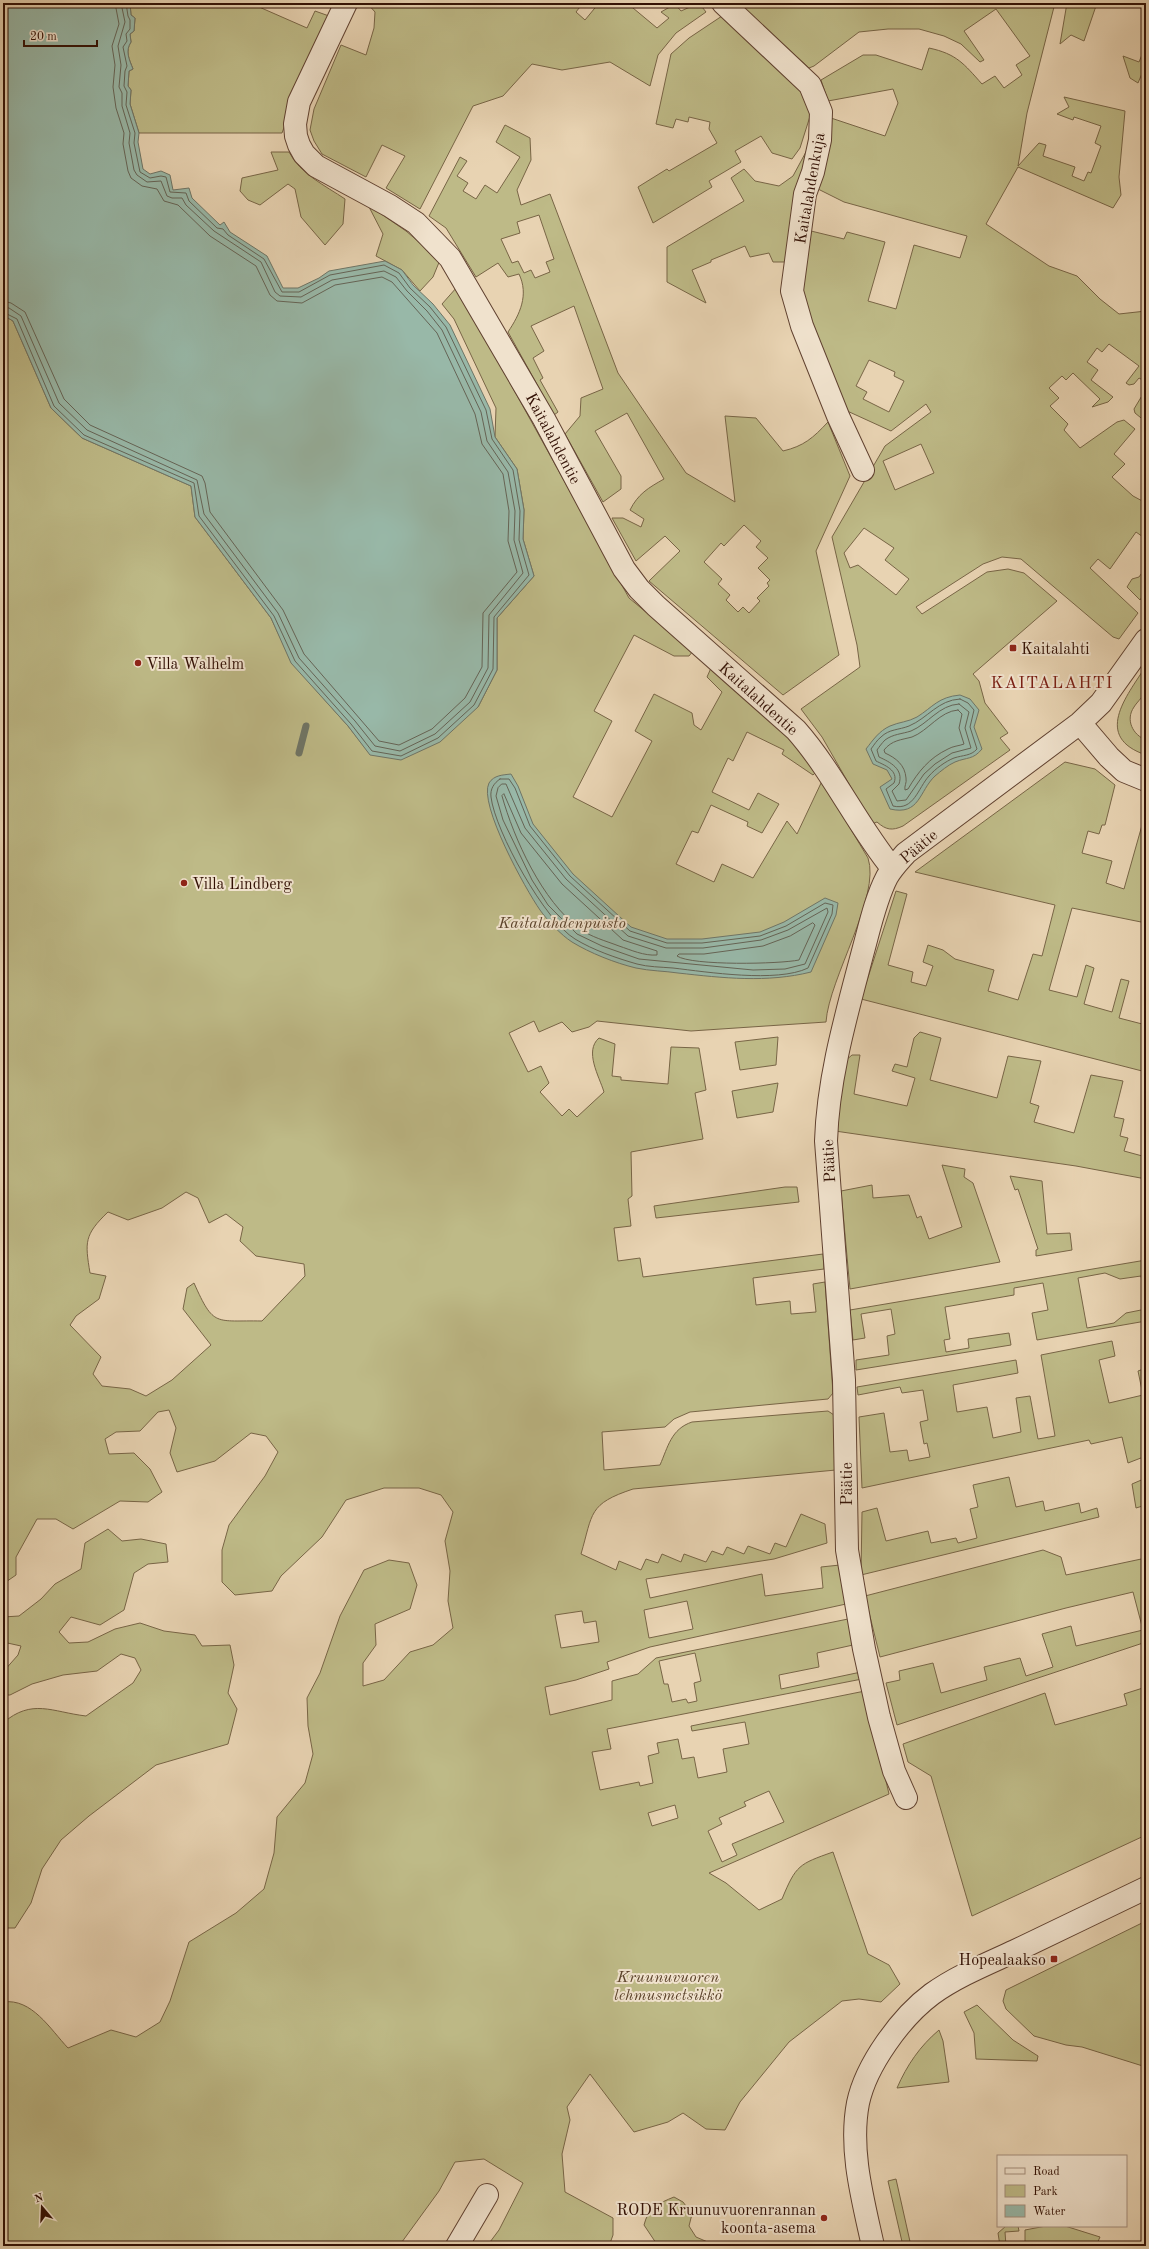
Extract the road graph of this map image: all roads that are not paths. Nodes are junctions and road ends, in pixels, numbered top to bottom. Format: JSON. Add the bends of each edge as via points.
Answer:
{"nodes":[{"id":1,"x":346,"y":3,"type":"edge"},
{"id":2,"x":723,"y":3,"type":"edge"},
{"id":3,"x":863,"y":470,"type":"dead end"},
{"id":4,"x":1146,"y":640,"type":"edge"},
{"id":5,"x":1080,"y":724,"type":"junction"},
{"id":6,"x":1146,"y":780,"type":"edge"},
{"id":7,"x":892,"y":868,"type":"junction"},
{"id":8,"x":906,"y":1798,"type":"dead end"},
{"id":9,"x":1146,"y":1888,"type":"edge"},
{"id":10,"x":487,"y":2195,"type":"dead end"},
{"id":11,"x":457,"y":2246,"type":"edge"},
{"id":12,"x":873,"y":2246,"type":"edge"}],
"edges":[{"from":1,"to":7,"type":"street","name":"Kaitalahdentie","via":[[299,102],[295,124],[296,136],[304,154],[316,166],[416,223],[450,258],[544,419],[624,569],[656,606],[796,730],[811,747],[876,850]]},
{"from":2,"to":3,"type":"street","name":"Kaitalahdenkuja","via":[[810,85],[821,112],[820,140],[805,194],[792,291],[802,326]]},
{"from":4,"to":5,"type":"street","name":"Päätie","via":[[1101,703]]},
{"from":5,"to":6,"type":"street","via":[[1108,757],[1124,771]]},
{"from":5,"to":7,"type":"street","name":"Päätie","via":[[906,853]]},
{"from":7,"to":8,"type":"street","name":"Päätie","via":[[883,887],[848,1006],[831,1089],[826,1141],[844,1380],[847,1550],[879,1717],[894,1770]]},
{"from":9,"to":12,"type":"street","via":[[932,1994],[897,2027],[871,2067],[858,2102],[855,2135],[858,2173]]},
{"from":10,"to":11,"type":"street"}]}
